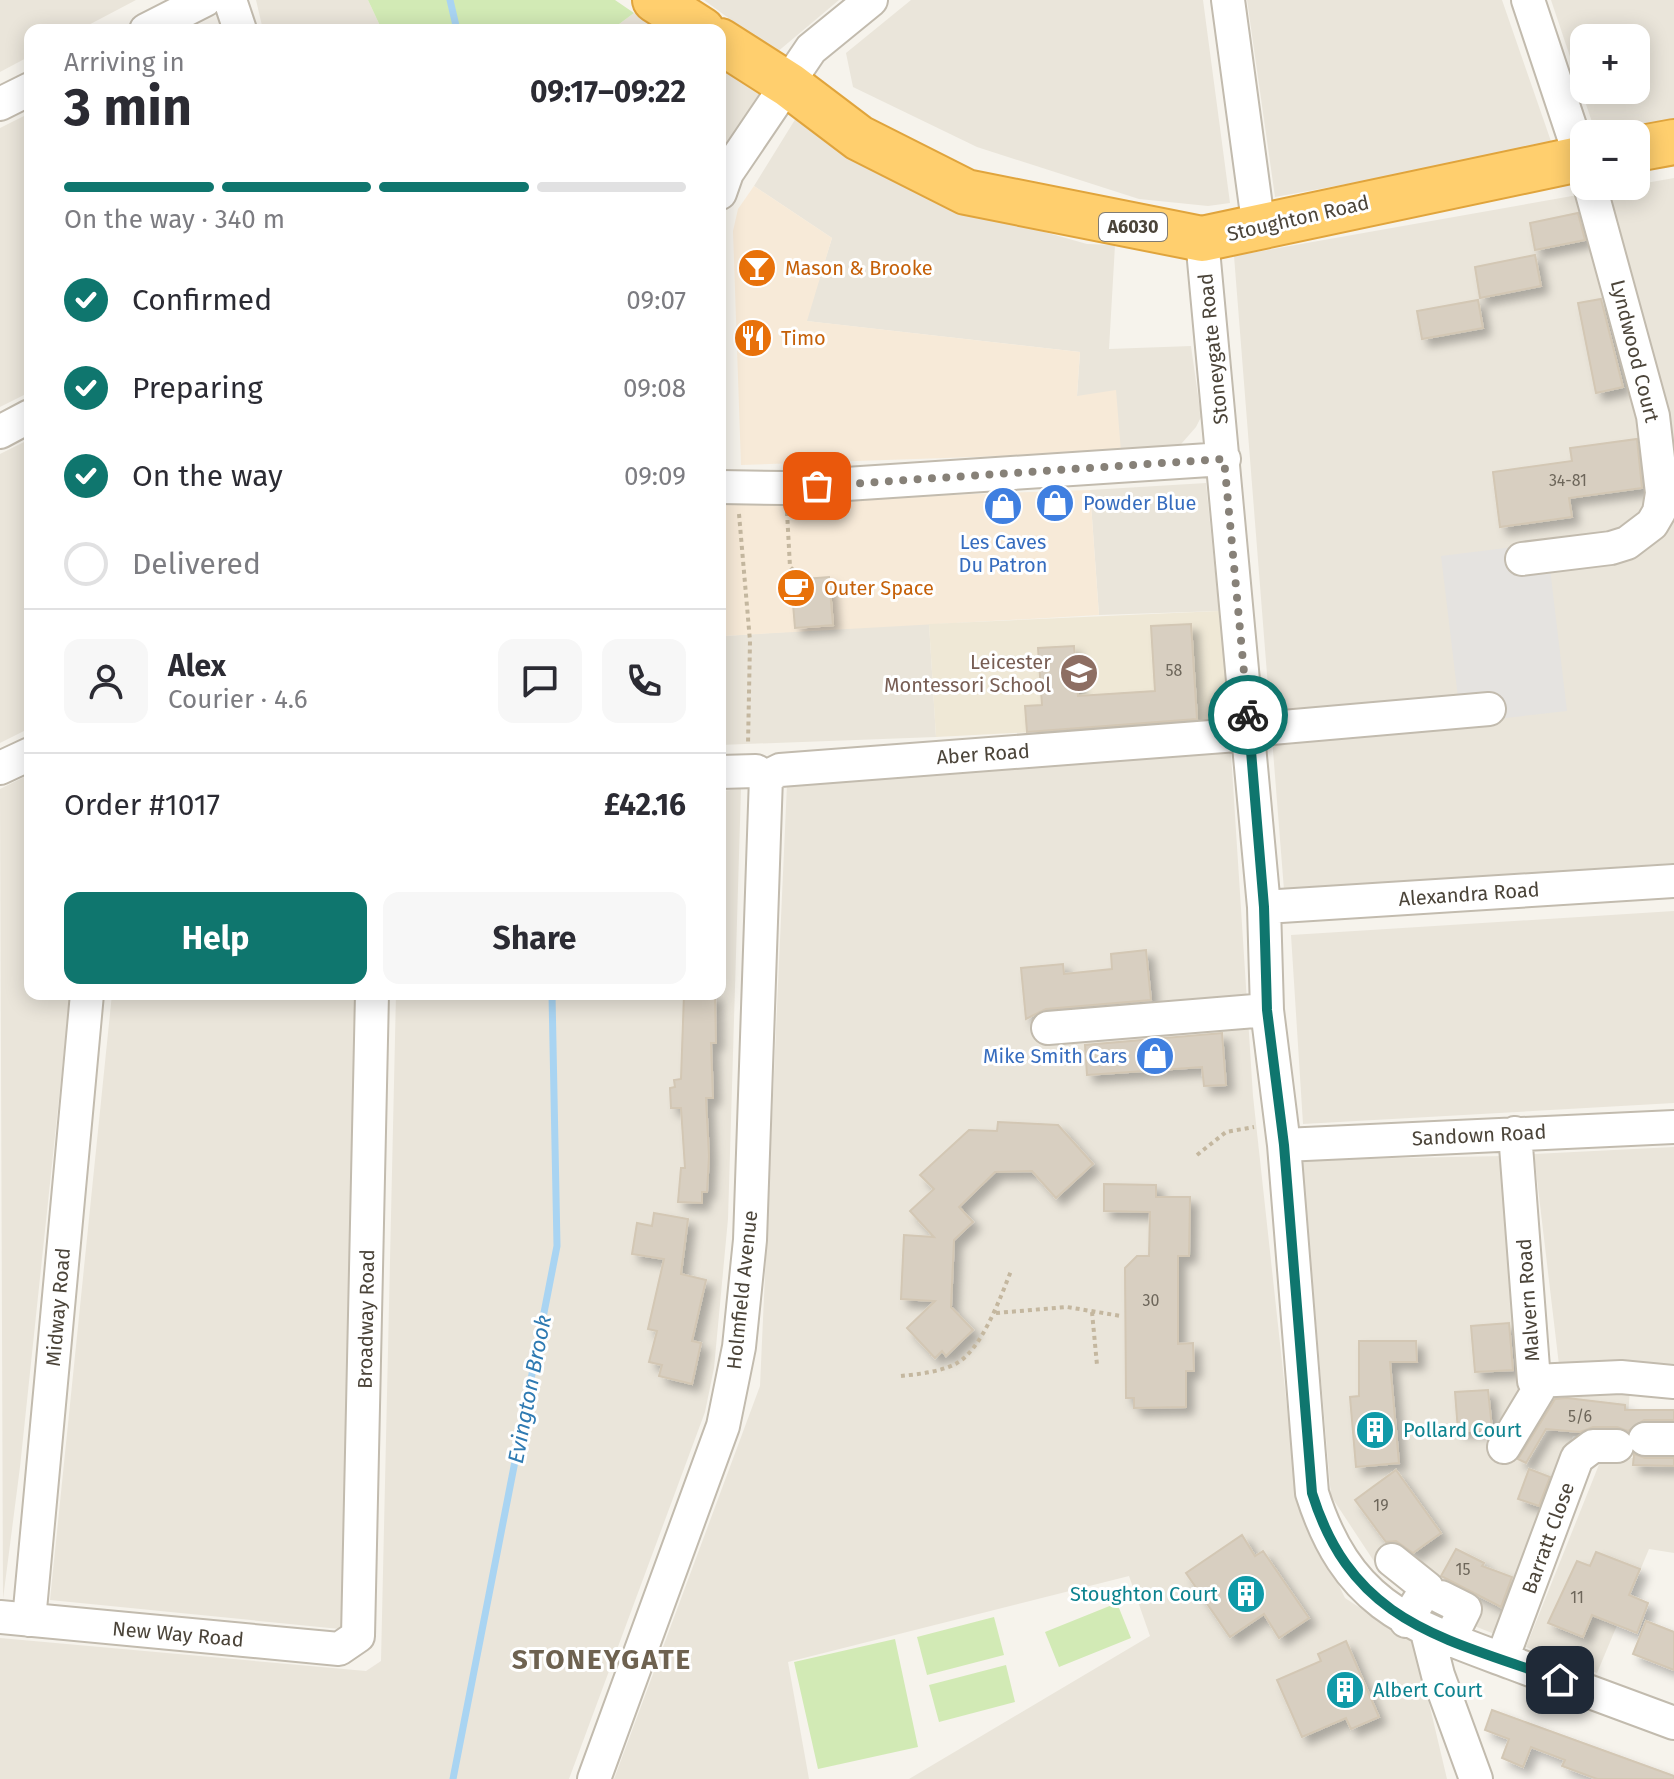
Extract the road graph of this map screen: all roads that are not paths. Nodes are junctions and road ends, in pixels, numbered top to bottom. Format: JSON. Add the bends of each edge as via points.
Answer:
{"nodes":[{"id":1,"x":205,"y":0,"type":"edge"},
{"id":2,"x":230,"y":0,"type":"edge"},
{"id":3,"x":655,"y":0,"type":"edge"},
{"id":4,"x":871,"y":0,"type":"edge"},
{"id":5,"x":1228,"y":0,"type":"edge"},
{"id":6,"x":1528,"y":0,"type":"edge"},
{"id":7,"x":158,"y":24,"type":"edge"},
{"id":8,"x":238,"y":24,"type":"edge"},
{"id":9,"x":693,"y":24,"type":"edge"},
{"id":10,"x":726,"y":45,"type":"edge"},
{"id":11,"x":789,"y":85,"type":"junction"},
{"id":12,"x":24,"y":92,"type":"edge"},
{"id":13,"x":0,"y":104,"type":"edge"},
{"id":14,"x":1570,"y":124,"type":"edge"},
{"id":15,"x":1674,"y":142,"type":"edge"},
{"id":16,"x":1650,"y":146,"type":"edge"},
{"id":17,"x":1570,"y":170,"type":"edge"},
{"id":18,"x":726,"y":176,"type":"edge"},
{"id":19,"x":1594,"y":200,"type":"edge"},
{"id":20,"x":1259,"y":229,"type":"junction"},
{"id":21,"x":1202,"y":239,"type":"junction"},
{"id":22,"x":24,"y":419,"type":"edge"},
{"id":23,"x":0,"y":432,"type":"edge"},
{"id":24,"x":1224,"y":459,"type":"junction"},
{"id":25,"x":728,"y":489,"type":"edge"},
{"id":26,"x":1522,"y":559,"type":"dead end"},
{"id":27,"x":1489,"y":709,"type":"dead end"},
{"id":28,"x":1250,"y":732,"type":"junction"},
{"id":29,"x":24,"y":757,"type":"edge"},
{"id":30,"x":0,"y":768,"type":"edge"},
{"id":31,"x":744,"y":773,"type":"edge"},
{"id":32,"x":1674,"y":881,"type":"edge"},
{"id":33,"x":1264,"y":907,"type":"junction"},
{"id":34,"x":86,"y":1000,"type":"edge"},
{"id":35,"x":372,"y":1000,"type":"edge"},
{"id":36,"x":1267,"y":1010,"type":"junction"},
{"id":37,"x":1048,"y":1028,"type":"dead end"},
{"id":38,"x":1674,"y":1127,"type":"edge"},
{"id":39,"x":1515,"y":1133,"type":"junction"},
{"id":40,"x":1282,"y":1134,"type":"junction"},
{"id":41,"x":1540,"y":1381,"type":"junction"},
{"id":42,"x":1674,"y":1382,"type":"edge"},
{"id":43,"x":1645,"y":1441,"type":"edge"},
{"id":44,"x":1504,"y":1447,"type":"dead end"},
{"id":45,"x":1392,"y":1560,"type":"dead end"},
{"id":46,"x":1441,"y":1597,"type":"dead end"},
{"id":47,"x":14,"y":1618,"type":"edge"},
{"id":48,"x":1427,"y":1631,"type":"junction"},
{"id":49,"x":354,"y":1642,"type":"joint"},
{"id":50,"x":1502,"y":1659,"type":"junction"},
{"id":51,"x":1674,"y":1723,"type":"edge"},
{"id":52,"x":594,"y":1779,"type":"edge"},
{"id":53,"x":1476,"y":1779,"type":"edge"}],
"edges":[{"from":1,"to":7,"type":"street"},
{"from":2,"to":8,"type":"street"},
{"from":3,"to":9,"type":"highway"},
{"from":4,"to":11,"type":"street","via":[[811,49]]},
{"from":5,"to":20,"type":"street"},
{"from":6,"to":14,"type":"street","name":"Lyndwood Court"},
{"from":10,"to":11,"type":"highway","name":"Stoughton Road","number":"A6030"},
{"from":11,"to":18,"type":"street"},
{"from":11,"to":21,"type":"highway","name":"Stoughton Road","number":"A6030","via":[[859,138],[966,192]]},
{"from":12,"to":13,"type":"street"},
{"from":15,"to":16,"type":"highway"},
{"from":17,"to":20,"type":"highway","name":"Stoughton Road","number":"A6030","via":[[1371,201]]},
{"from":19,"to":26,"type":"street","name":"Lyndwood Court","via":[[1653,416],[1662,493],[1659,512],[1627,543]]},
{"from":20,"to":21,"type":"highway","name":"Stoughton Road","number":"A6030"},
{"from":21,"to":24,"type":"street","name":"Stoneygate Road"},
{"from":22,"to":23,"type":"street"},
{"from":24,"to":25,"type":"street"},
{"from":24,"to":28,"type":"street","name":"Stoneygate Road"},
{"from":27,"to":28,"type":"street","name":"Aber Road"},
{"from":28,"to":31,"type":"street","name":"Aber Road"},
{"from":28,"to":33,"type":"street","name":"Stoneygate Road"},
{"from":29,"to":30,"type":"street"},
{"from":31,"to":52,"type":"street","name":"Holmfield Avenue","via":[[750,1240],[739,1347],[723,1426]]},
{"from":32,"to":33,"type":"street","name":"Alexandra Road"},
{"from":33,"to":36,"type":"street","name":"Stoneygate Road"},
{"from":34,"to":47,"type":"street","name":"Midway Road"},
{"from":35,"to":49,"type":"street","name":"Broadway Road","via":[[360,1628]]},
{"from":36,"to":37,"type":"street"},
{"from":36,"to":40,"type":"street","name":"Stoneygate Road"},
{"from":38,"to":39,"type":"street","name":"Sandown Road"},
{"from":39,"to":40,"type":"street","name":"Sandown Road"},
{"from":39,"to":41,"type":"street","name":"Malvern Road","via":[[1534,1381]]},
{"from":40,"to":48,"type":"street","name":"Stoneygate Road","via":[[1312,1493],[1333,1547],[1371,1594]]},
{"from":41,"to":42,"type":"street","name":"Malvern Road","via":[[1621,1377]]},
{"from":41,"to":44,"type":"street"},
{"from":43,"to":50,"type":"street","name":"Barratt Close","via":[[1593,1446],[1577,1458]]},
{"from":45,"to":48,"type":"street","via":[[1427,1588]]},
{"from":46,"to":48,"type":"street","via":[[1465,1609]]},
{"from":47,"to":49,"type":"street","name":"New Way Road","via":[[339,1649]]},
{"from":48,"to":50,"type":"street","name":"Stoneygate Road"},
{"from":48,"to":53,"type":"street"},
{"from":50,"to":51,"type":"street","name":"Stoneygate Road"}]}
